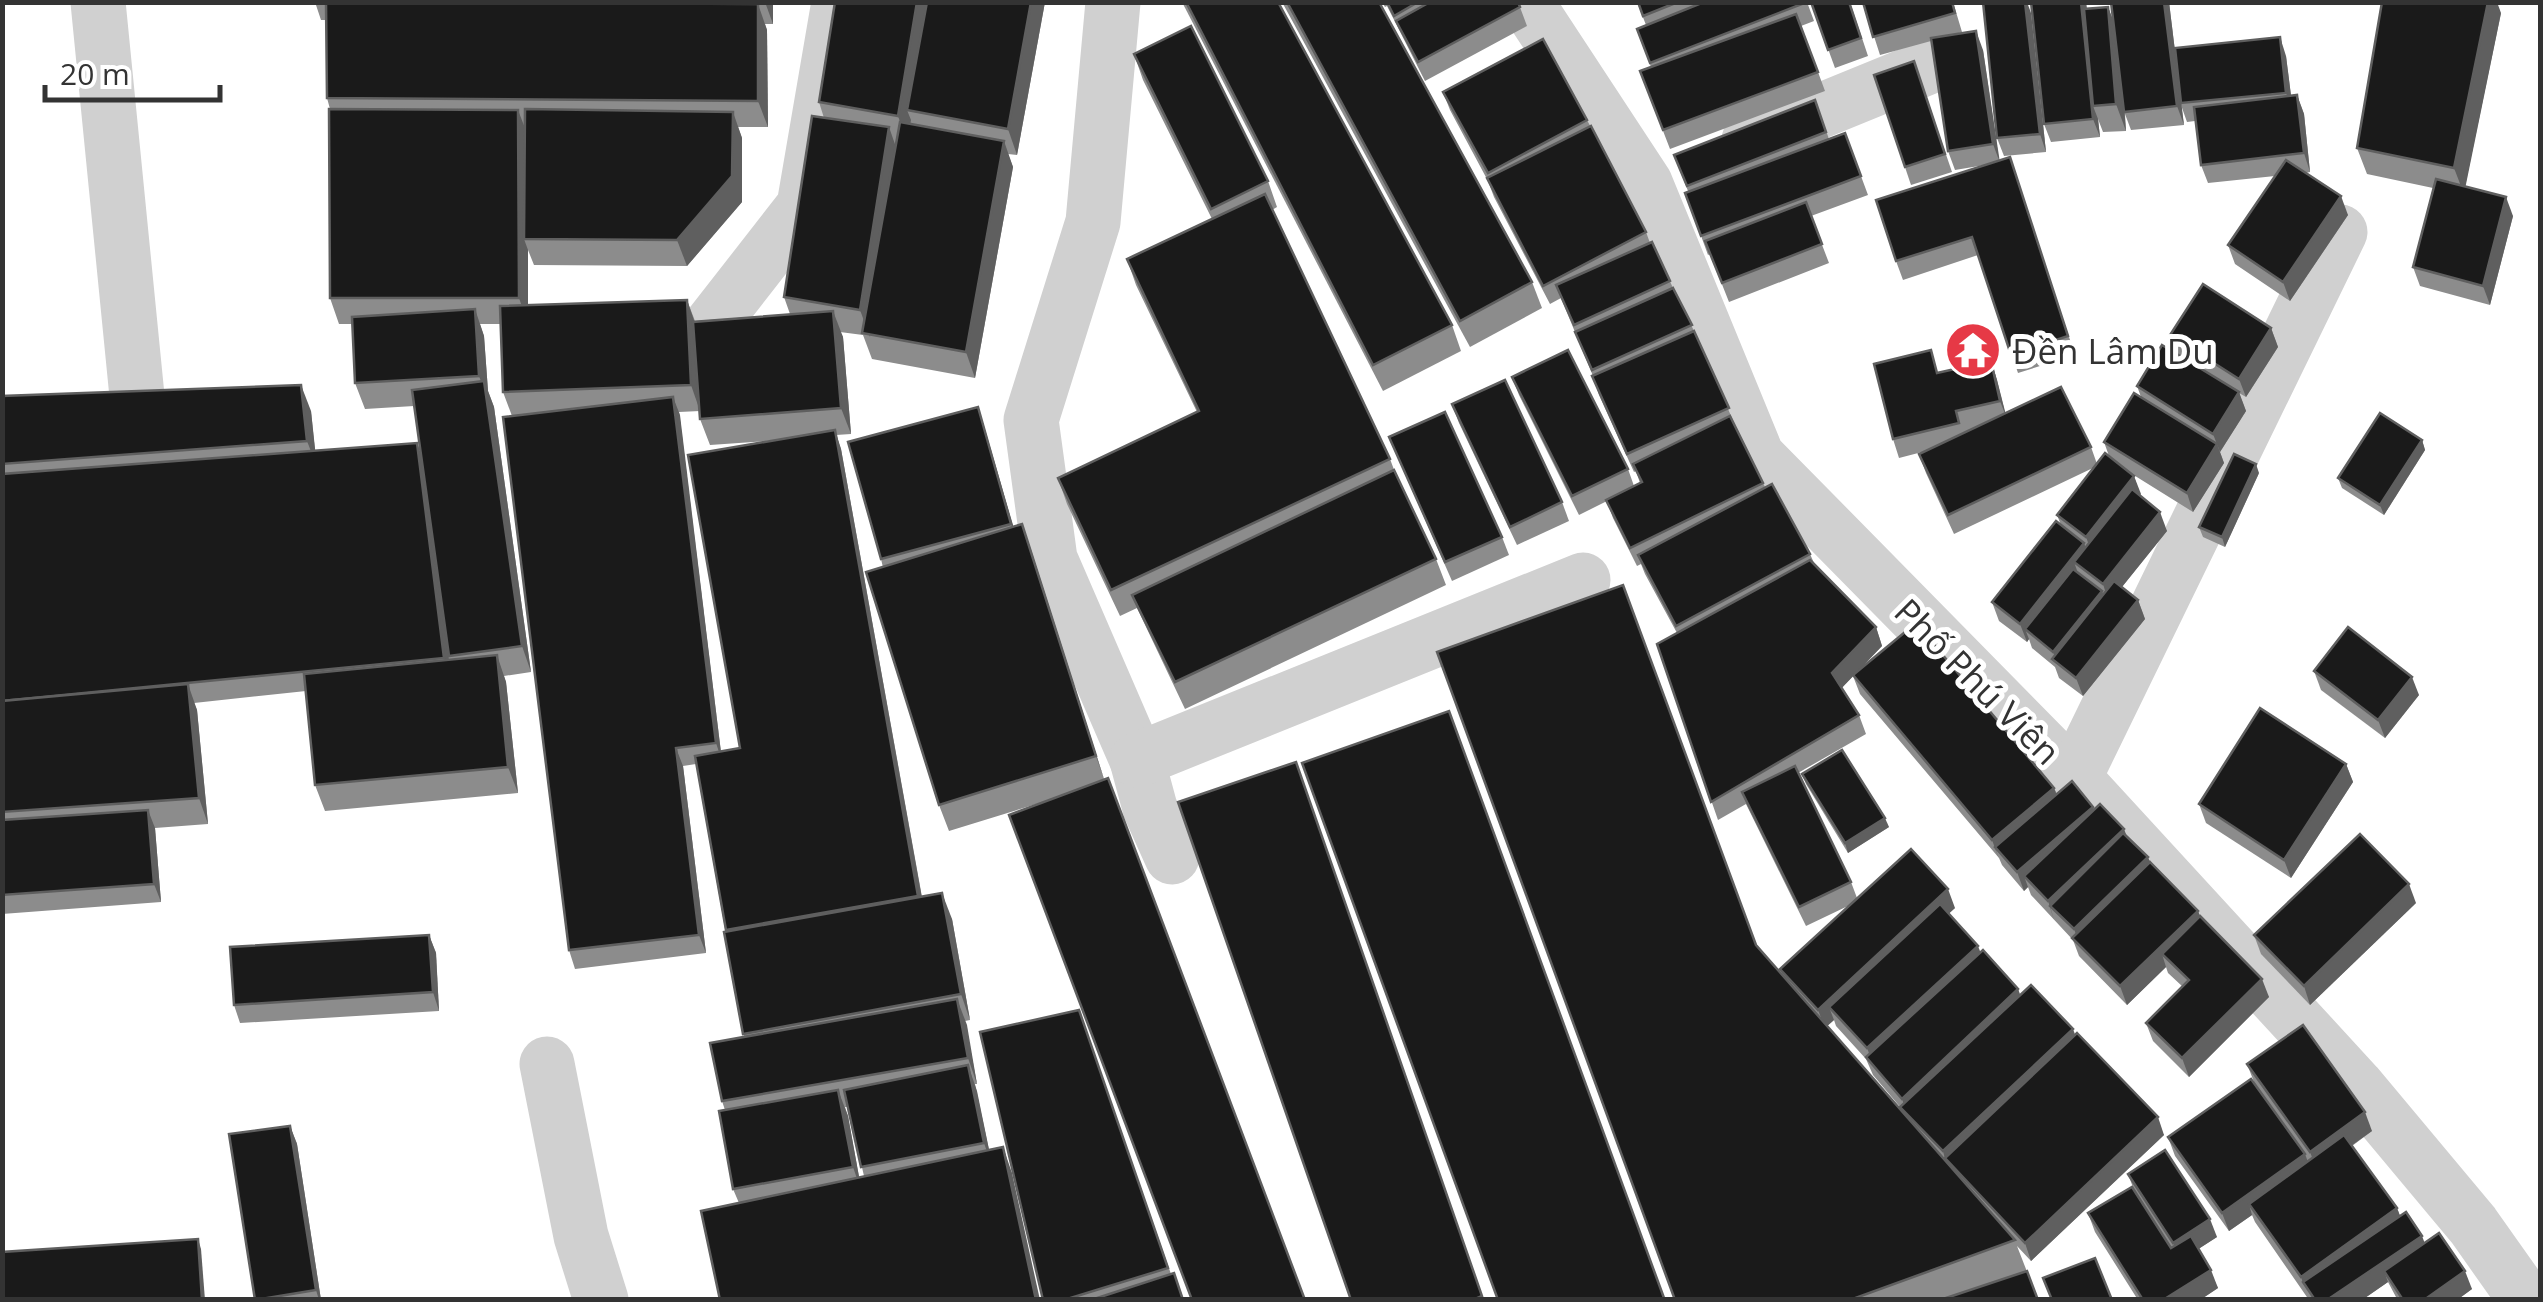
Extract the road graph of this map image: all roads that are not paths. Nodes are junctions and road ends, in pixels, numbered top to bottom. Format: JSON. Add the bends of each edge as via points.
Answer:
{"nodes":[{"id":1,"x":98,"y":2,"type":"edge"},
{"id":2,"x":839,"y":2,"type":"edge"},
{"id":3,"x":1113,"y":2,"type":"edge"},
{"id":4,"x":1526,"y":2,"type":"edge"},
{"id":5,"x":1932,"y":65,"type":"edge"},
{"id":6,"x":1675,"y":171,"type":"junction"},
{"id":7,"x":2340,"y":232,"type":"edge"},
{"id":8,"x":708,"y":328,"type":"edge"},
{"id":9,"x":136,"y":396,"type":"edge"},
{"id":10,"x":1582,"y":580,"type":"dead end"},
{"id":11,"x":1137,"y":760,"type":"junction"},
{"id":12,"x":2074,"y":778,"type":"junction"},
{"id":13,"x":1172,"y":857,"type":"dead end"},
{"id":14,"x":547,"y":1064,"type":"dead end"},
{"id":15,"x":600,"y":1300,"type":"edge"},
{"id":16,"x":2526,"y":1300,"type":"edge"}],
"edges":[{"from":1,"to":9,"type":"street"},
{"from":2,"to":8,"type":"street","via":[[804,206]]},
{"from":3,"to":11,"type":"street","via":[[1093,222],[1031,420],[1050,559]]},
{"from":4,"to":6,"type":"street","name":"Phố Phú Viên"},
{"from":5,"to":6,"type":"street"},
{"from":6,"to":12,"type":"street","name":"Phố Phú Viên","via":[[1757,456]]},
{"from":7,"to":12,"type":"street"},
{"from":10,"to":11,"type":"street"},
{"from":11,"to":13,"type":"street"},
{"from":12,"to":16,"type":"street","name":"Phố Phú Viên","via":[[2356,1085],[2473,1224]]},
{"from":14,"to":15,"type":"street"}]}
